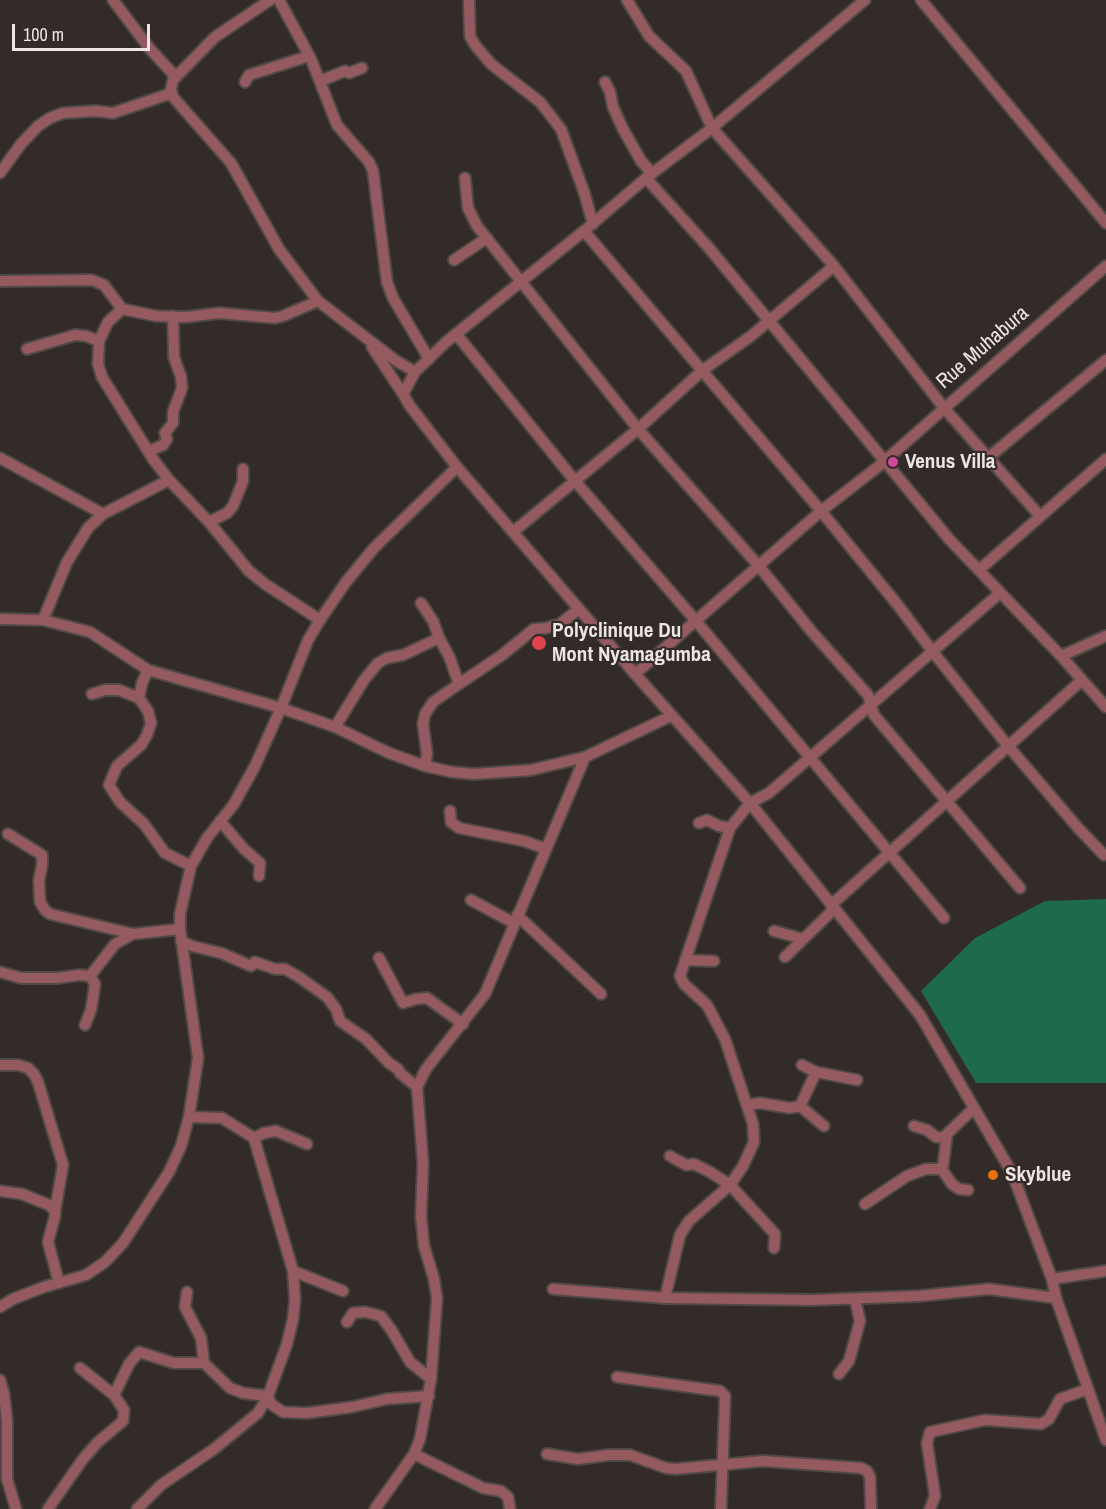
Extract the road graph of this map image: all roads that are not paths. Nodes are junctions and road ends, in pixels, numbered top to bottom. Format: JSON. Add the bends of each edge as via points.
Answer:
{"nodes":[{"id":1,"x":113,"y":0,"type":"edge"},
{"id":2,"x":279,"y":0,"type":"edge"},
{"id":3,"x":627,"y":0,"type":"edge"},
{"id":4,"x":865,"y":0,"type":"edge"},
{"id":5,"x":921,"y":0,"type":"edge"},
{"id":6,"x":267,"y":1,"type":"edge"},
{"id":7,"x":469,"y":1,"type":"edge"},
{"id":8,"x":309,"y":56,"type":"junction"},
{"id":9,"x":362,"y":68,"type":"dead end"},
{"id":10,"x":176,"y":77,"type":"junction"},
{"id":11,"x":320,"y":81,"type":"junction"},
{"id":12,"x":245,"y":82,"type":"dead end"},
{"id":13,"x":605,"y":82,"type":"dead end"},
{"id":14,"x":172,"y":93,"type":"junction"},
{"id":15,"x":712,"y":128,"type":"junction"},
{"id":16,"x":0,"y":173,"type":"edge"},
{"id":17,"x":649,"y":175,"type":"junction"},
{"id":18,"x":465,"y":178,"type":"dead end"},
{"id":19,"x":1106,"y":223,"type":"edge"},
{"id":20,"x":593,"y":224,"type":"junction"},
{"id":21,"x":584,"y":231,"type":"junction"},
{"id":22,"x":487,"y":238,"type":"junction"},
{"id":23,"x":454,"y":260,"type":"dead end"},
{"id":24,"x":834,"y":266,"type":"junction"},
{"id":25,"x":1106,"y":266,"type":"edge"},
{"id":26,"x":0,"y":281,"type":"edge"},
{"id":27,"x":522,"y":282,"type":"junction"},
{"id":28,"x":318,"y":301,"type":"junction"},
{"id":29,"x":122,"y":309,"type":"junction"},
{"id":30,"x":173,"y":316,"type":"junction"},
{"id":31,"x":768,"y":321,"type":"junction"},
{"id":32,"x":457,"y":335,"type":"junction"},
{"id":33,"x":363,"y":336,"type":"junction"},
{"id":34,"x":99,"y":341,"type":"junction"},
{"id":35,"x":27,"y":349,"type":"dead end"},
{"id":36,"x":429,"y":359,"type":"junction"},
{"id":37,"x":1106,"y":360,"type":"edge"},
{"id":38,"x":704,"y":370,"type":"junction"},
{"id":39,"x":416,"y":372,"type":"junction"},
{"id":40,"x":403,"y":394,"type":"junction"},
{"id":41,"x":944,"y":408,"type":"junction"},
{"id":42,"x":638,"y":429,"type":"junction"},
{"id":43,"x":149,"y":451,"type":"junction"},
{"id":44,"x":989,"y":457,"type":"junction"},
{"id":45,"x":0,"y":458,"type":"edge"},
{"id":46,"x":1106,"y":459,"type":"edge"},
{"id":47,"x":886,"y":460,"type":"junction"},
{"id":48,"x":457,"y":467,"type":"junction"},
{"id":49,"x":243,"y":469,"type":"dead end"},
{"id":50,"x":169,"y":480,"type":"junction"},
{"id":51,"x":575,"y":481,"type":"junction"},
{"id":52,"x":821,"y":511,"type":"junction"},
{"id":53,"x":103,"y":514,"type":"junction"},
{"id":54,"x":1040,"y":516,"type":"junction"},
{"id":55,"x":209,"y":522,"type":"junction"},
{"id":56,"x":513,"y":532,"type":"junction"},
{"id":57,"x":758,"y":565,"type":"junction"},
{"id":58,"x":979,"y":570,"type":"junction"},
{"id":59,"x":1000,"y":593,"type":"junction"},
{"id":60,"x":421,"y":603,"type":"dead end"},
{"id":61,"x":579,"y":609,"type":"junction"},
{"id":62,"x":0,"y":619,"type":"edge"},
{"id":63,"x":43,"y":620,"type":"junction"},
{"id":64,"x":320,"y":620,"type":"junction"},
{"id":65,"x":696,"y":621,"type":"junction"},
{"id":66,"x":1106,"y":636,"type":"edge"},
{"id":67,"x":439,"y":638,"type":"junction"},
{"id":68,"x":933,"y":652,"type":"junction"},
{"id":69,"x":1061,"y":656,"type":"junction"},
{"id":70,"x":148,"y":670,"type":"junction"},
{"id":71,"x":635,"y":674,"type":"junction"},
{"id":72,"x":1082,"y":680,"type":"junction"},
{"id":73,"x":459,"y":684,"type":"junction"},
{"id":74,"x":92,"y":694,"type":"dead end"},
{"id":75,"x":139,"y":698,"type":"junction"},
{"id":76,"x":871,"y":704,"type":"junction"},
{"id":77,"x":1106,"y":707,"type":"edge"},
{"id":78,"x":281,"y":708,"type":"junction"},
{"id":79,"x":671,"y":716,"type":"junction"},
{"id":80,"x":335,"y":727,"type":"junction"},
{"id":81,"x":1008,"y":746,"type":"junction"},
{"id":82,"x":810,"y":756,"type":"junction"},
{"id":83,"x":585,"y":757,"type":"junction"},
{"id":84,"x":425,"y":766,"type":"junction"},
{"id":85,"x":948,"y":801,"type":"junction"},
{"id":86,"x":750,"y":803,"type":"junction"},
{"id":87,"x":450,"y":811,"type":"dead end"},
{"id":88,"x":220,"y":821,"type":"junction"},
{"id":89,"x":699,"y":823,"type":"dead end"},
{"id":90,"x":730,"y":828,"type":"junction"},
{"id":91,"x":8,"y":834,"type":"dead end"},
{"id":92,"x":546,"y":849,"type":"junction"},
{"id":93,"x":890,"y":852,"type":"junction"},
{"id":94,"x":1104,"y":855,"type":"dead end"},
{"id":95,"x":191,"y":866,"type":"junction"},
{"id":96,"x":259,"y":876,"type":"dead end"},
{"id":97,"x":1020,"y":888,"type":"dead end"},
{"id":98,"x":471,"y":900,"type":"dead end"},
{"id":99,"x":832,"y":907,"type":"junction"},
{"id":100,"x":944,"y":918,"type":"dead end"},
{"id":101,"x":516,"y":919,"type":"junction"},
{"id":102,"x":180,"y":929,"type":"junction"},
{"id":103,"x":774,"y":931,"type":"dead end"},
{"id":104,"x":133,"y":934,"type":"junction"},
{"id":105,"x":803,"y":939,"type":"junction"},
{"id":106,"x":181,"y":941,"type":"junction"},
{"id":107,"x":785,"y":957,"type":"dead end"},
{"id":108,"x":379,"y":958,"type":"dead end"},
{"id":109,"x":686,"y":960,"type":"junction"},
{"id":110,"x":714,"y":961,"type":"dead end"},
{"id":111,"x":0,"y":972,"type":"edge"},
{"id":112,"x":90,"y":976,"type":"junction"},
{"id":113,"x":601,"y":993,"type":"dead end"},
{"id":114,"x":463,"y":1024,"type":"junction"},
{"id":115,"x":85,"y":1025,"type":"dead end"},
{"id":116,"x":0,"y":1065,"type":"edge"},
{"id":117,"x":802,"y":1065,"type":"dead end"},
{"id":118,"x":816,"y":1072,"type":"junction"},
{"id":119,"x":857,"y":1080,"type":"dead end"},
{"id":120,"x":417,"y":1087,"type":"junction"},
{"id":121,"x":748,"y":1105,"type":"junction"},
{"id":122,"x":800,"y":1106,"type":"junction"},
{"id":123,"x":974,"y":1108,"type":"junction"},
{"id":124,"x":189,"y":1117,"type":"junction"},
{"id":125,"x":824,"y":1126,"type":"dead end"},
{"id":126,"x":915,"y":1126,"type":"dead end"},
{"id":127,"x":254,"y":1138,"type":"junction"},
{"id":128,"x":946,"y":1138,"type":"junction"},
{"id":129,"x":307,"y":1144,"type":"dead end"},
{"id":130,"x":670,"y":1156,"type":"dead end"},
{"id":131,"x":941,"y":1168,"type":"junction"},
{"id":132,"x":730,"y":1185,"type":"junction"},
{"id":133,"x":968,"y":1190,"type":"dead end"},
{"id":134,"x":0,"y":1191,"type":"edge"},
{"id":135,"x":865,"y":1204,"type":"dead end"},
{"id":136,"x":55,"y":1211,"type":"junction"},
{"id":137,"x":774,"y":1248,"type":"dead end"},
{"id":138,"x":293,"y":1271,"type":"junction"},
{"id":139,"x":1106,"y":1271,"type":"edge"},
{"id":140,"x":1052,"y":1278,"type":"junction"},
{"id":141,"x":59,"y":1283,"type":"junction"},
{"id":142,"x":553,"y":1289,"type":"dead end"},
{"id":143,"x":343,"y":1291,"type":"dead end"},
{"id":144,"x":187,"y":1292,"type":"dead end"},
{"id":145,"x":665,"y":1298,"type":"junction"},
{"id":146,"x":1056,"y":1298,"type":"junction"},
{"id":147,"x":855,"y":1299,"type":"junction"},
{"id":148,"x":0,"y":1307,"type":"edge"},
{"id":149,"x":347,"y":1322,"type":"dead end"},
{"id":150,"x":204,"y":1363,"type":"junction"},
{"id":151,"x":81,"y":1368,"type":"dead end"},
{"id":152,"x":839,"y":1374,"type":"dead end"},
{"id":153,"x":617,"y":1377,"type":"dead end"},
{"id":154,"x":431,"y":1379,"type":"junction"},
{"id":155,"x":0,"y":1380,"type":"edge"},
{"id":156,"x":1088,"y":1389,"type":"junction"},
{"id":157,"x":114,"y":1395,"type":"junction"},
{"id":158,"x":268,"y":1396,"type":"junction"},
{"id":159,"x":429,"y":1396,"type":"junction"},
{"id":160,"x":1106,"y":1440,"type":"edge"},
{"id":161,"x":414,"y":1454,"type":"junction"},
{"id":162,"x":547,"y":1454,"type":"dead end"},
{"id":163,"x":721,"y":1466,"type":"junction"},
{"id":164,"x":16,"y":1509,"type":"edge"},
{"id":165,"x":48,"y":1509,"type":"edge"},
{"id":166,"x":137,"y":1509,"type":"edge"},
{"id":167,"x":375,"y":1509,"type":"edge"},
{"id":168,"x":510,"y":1509,"type":"edge"},
{"id":169,"x":721,"y":1509,"type":"edge"},
{"id":170,"x":871,"y":1509,"type":"edge"},
{"id":171,"x":930,"y":1509,"type":"edge"}],
"edges":[{"from":1,"to":10,"type":"street"},
{"from":2,"to":8,"type":"street"},
{"from":3,"to":15,"type":"street","via":[[649,36],[686,70]]},
{"from":4,"to":15,"type":"street"},
{"from":5,"to":19,"type":"street"},
{"from":6,"to":10,"type":"street","via":[[215,37]]},
{"from":7,"to":20,"type":"street","via":[[470,36],[475,45],[491,64],[540,102],[561,129]]},
{"from":8,"to":11,"type":"street"},
{"from":8,"to":12,"type":"street","via":[[249,75]]},
{"from":9,"to":11,"type":"street"},
{"from":10,"to":14,"type":"street"},
{"from":11,"to":36,"type":"street","via":[[337,125],[373,171],[387,282]]},
{"from":13,"to":17,"type":"street","via":[[623,129]]},
{"from":14,"to":16,"type":"street","via":[[113,113],[63,113],[50,118],[21,144]]},
{"from":14,"to":28,"type":"street","via":[[231,163],[279,249]]},
{"from":15,"to":17,"type":"street"},
{"from":15,"to":24,"type":"street"},
{"from":17,"to":20,"type":"street"},
{"from":17,"to":31,"type":"street"},
{"from":18,"to":22,"type":"street","via":[[468,208]]},
{"from":20,"to":21,"type":"street"},
{"from":21,"to":27,"type":"street"},
{"from":21,"to":38,"type":"street"},
{"from":22,"to":23,"type":"street"},
{"from":22,"to":27,"type":"street"},
{"from":24,"to":31,"type":"street"},
{"from":24,"to":41,"type":"street"},
{"from":25,"to":41,"type":"street","name":"Rue Muhabura"},
{"from":26,"to":29,"type":"street","via":[[92,280],[104,285]]},
{"from":27,"to":32,"type":"street"},
{"from":27,"to":42,"type":"street"},
{"from":28,"to":30,"type":"street","via":[[275,318],[219,313]]},
{"from":28,"to":33,"type":"street"},
{"from":29,"to":30,"type":"street"},
{"from":29,"to":34,"type":"street","via":[[108,322]]},
{"from":30,"to":43,"type":"street","via":[[174,357],[182,388],[172,412],[173,423],[165,433],[167,439]]},
{"from":31,"to":38,"type":"street"},
{"from":31,"to":47,"type":"street"},
{"from":32,"to":36,"type":"street"},
{"from":32,"to":51,"type":"street"},
{"from":33,"to":39,"type":"street"},
{"from":33,"to":40,"type":"street"},
{"from":34,"to":35,"type":"street","via":[[75,335]]},
{"from":34,"to":43,"type":"street","via":[[102,377]]},
{"from":36,"to":39,"type":"street"},
{"from":37,"to":44,"type":"street"},
{"from":38,"to":42,"type":"street"},
{"from":38,"to":52,"type":"street"},
{"from":39,"to":40,"type":"street"},
{"from":40,"to":48,"type":"street"},
{"from":41,"to":44,"type":"street"},
{"from":41,"to":47,"type":"street","name":"Rue Muhabura"},
{"from":42,"to":51,"type":"street"},
{"from":42,"to":57,"type":"street"},
{"from":43,"to":50,"type":"street"},
{"from":44,"to":54,"type":"street"},
{"from":45,"to":53,"type":"street"},
{"from":46,"to":54,"type":"street"},
{"from":47,"to":52,"type":"street","name":"Rue Muhabura"},
{"from":47,"to":58,"type":"street","via":[[931,518]]},
{"from":48,"to":56,"type":"street"},
{"from":48,"to":64,"type":"street","via":[[374,548]]},
{"from":49,"to":55,"type":"street","via":[[243,481],[233,506]]},
{"from":50,"to":53,"type":"street"},
{"from":50,"to":55,"type":"street"},
{"from":51,"to":56,"type":"street"},
{"from":51,"to":65,"type":"street"},
{"from":52,"to":57,"type":"street","name":"Rue Muhabura"},
{"from":52,"to":68,"type":"street"},
{"from":53,"to":63,"type":"street","via":[[88,528],[67,562]]},
{"from":54,"to":58,"type":"street"},
{"from":55,"to":64,"type":"street","via":[[249,571]]},
{"from":56,"to":61,"type":"street"},
{"from":57,"to":65,"type":"street","name":"Rue Muhabura"},
{"from":57,"to":76,"type":"street","via":[[868,695]]},
{"from":58,"to":59,"type":"street"},
{"from":59,"to":68,"type":"street"},
{"from":59,"to":69,"type":"street"},
{"from":60,"to":67,"type":"street"},
{"from":61,"to":71,"type":"street"},
{"from":61,"to":73,"type":"street","via":[[560,624],[534,629]]},
{"from":62,"to":63,"type":"street"},
{"from":63,"to":70,"type":"street","via":[[90,632]]},
{"from":64,"to":78,"type":"street","via":[[308,639]]},
{"from":65,"to":71,"type":"street","name":"Rue Muhabura"},
{"from":65,"to":82,"type":"street"},
{"from":66,"to":69,"type":"street"},
{"from":67,"to":73,"type":"street"},
{"from":67,"to":80,"type":"street","via":[[378,663]]},
{"from":68,"to":76,"type":"street"},
{"from":68,"to":81,"type":"street"},
{"from":69,"to":72,"type":"street"},
{"from":70,"to":75,"type":"street"},
{"from":70,"to":78,"type":"street"},
{"from":71,"to":79,"type":"street"},
{"from":72,"to":77,"type":"street"},
{"from":72,"to":81,"type":"street"},
{"from":73,"to":84,"type":"street","via":[[433,702],[425,714]]},
{"from":74,"to":75,"type":"street","via":[[119,690]]},
{"from":75,"to":95,"type":"street","via":[[151,723],[147,735],[141,746],[117,766],[109,785],[165,853]]},
{"from":76,"to":82,"type":"street"},
{"from":76,"to":85,"type":"street","via":[[874,715]]},
{"from":78,"to":80,"type":"street"},
{"from":78,"to":88,"type":"street","via":[[255,766]]},
{"from":79,"to":83,"type":"street"},
{"from":79,"to":86,"type":"street"},
{"from":80,"to":84,"type":"street"},
{"from":81,"to":85,"type":"street"},
{"from":81,"to":94,"type":"street"},
{"from":82,"to":86,"type":"street","via":[[769,793]]},
{"from":82,"to":93,"type":"street"},
{"from":83,"to":84,"type":"street","via":[[531,770],[474,774]]},
{"from":83,"to":92,"type":"street"},
{"from":85,"to":93,"type":"street"},
{"from":85,"to":97,"type":"street"},
{"from":86,"to":90,"type":"street"},
{"from":86,"to":99,"type":"street"},
{"from":87,"to":92,"type":"street","via":[[451,822],[459,828]]},
{"from":88,"to":95,"type":"street"},
{"from":88,"to":96,"type":"street","via":[[260,863]]},
{"from":89,"to":90,"type":"street","via":[[707,820]]},
{"from":90,"to":109,"type":"street"},
{"from":91,"to":104,"type":"street","via":[[42,855],[40,902],[50,914]]},
{"from":92,"to":101,"type":"street"},
{"from":93,"to":99,"type":"street"},
{"from":93,"to":100,"type":"street"},
{"from":95,"to":102,"type":"street"},
{"from":98,"to":101,"type":"street"},
{"from":99,"to":105,"type":"street"},
{"from":99,"to":123,"type":"street","via":[[920,1015]]},
{"from":101,"to":113,"type":"street"},
{"from":101,"to":114,"type":"street","via":[[485,994]]},
{"from":102,"to":104,"type":"street"},
{"from":102,"to":106,"type":"street"},
{"from":103,"to":105,"type":"street"},
{"from":104,"to":112,"type":"street","via":[[115,944]]},
{"from":105,"to":107,"type":"street"},
{"from":106,"to":120,"type":"street","via":[[251,966],[255,962],[285,969],[299,977],[327,997],[340,1021],[366,1039]]},
{"from":106,"to":124,"type":"street","via":[[198,1058]]},
{"from":108,"to":114,"type":"street","via":[[403,1003],[427,998]]},
{"from":109,"to":110,"type":"street"},
{"from":109,"to":121,"type":"street","via":[[680,976],[716,1021]]},
{"from":111,"to":112,"type":"street","via":[[21,978]]},
{"from":112,"to":115,"type":"street","via":[[95,984]]},
{"from":114,"to":120,"type":"street","via":[[426,1069]]},
{"from":116,"to":136,"type":"street","via":[[28,1068],[38,1082],[63,1165]]},
{"from":117,"to":118,"type":"street"},
{"from":118,"to":119,"type":"street"},
{"from":118,"to":122,"type":"street"},
{"from":120,"to":154,"type":"street","via":[[423,1163],[421,1216],[437,1298]]},
{"from":121,"to":122,"type":"street"},
{"from":121,"to":132,"type":"street","via":[[754,1142]]},
{"from":122,"to":125,"type":"street"},
{"from":123,"to":128,"type":"street","via":[[949,1130]]},
{"from":123,"to":140,"type":"street","via":[[1012,1173]]},
{"from":124,"to":127,"type":"street","via":[[222,1118]]},
{"from":124,"to":141,"type":"street","via":[[169,1172],[123,1243],[87,1275]]},
{"from":126,"to":128,"type":"street"},
{"from":127,"to":129,"type":"street","via":[[276,1131]]},
{"from":127,"to":138,"type":"street"},
{"from":128,"to":131,"type":"street"},
{"from":130,"to":132,"type":"street","via":[[686,1165],[694,1164]]},
{"from":131,"to":133,"type":"street","via":[[952,1184]]},
{"from":131,"to":135,"type":"street","via":[[908,1176]]},
{"from":132,"to":137,"type":"street","via":[[775,1234]]},
{"from":132,"to":145,"type":"street","via":[[689,1221],[681,1235]]},
{"from":134,"to":136,"type":"street","via":[[22,1194]]},
{"from":136,"to":141,"type":"street","via":[[48,1242]]},
{"from":138,"to":143,"type":"street"},
{"from":138,"to":158,"type":"street","via":[[293,1319]]},
{"from":139,"to":140,"type":"street"},
{"from":140,"to":146,"type":"street"},
{"from":141,"to":148,"type":"street"},
{"from":142,"to":145,"type":"street"},
{"from":144,"to":150,"type":"street","via":[[185,1307],[201,1338]]},
{"from":145,"to":147,"type":"street"},
{"from":146,"to":147,"type":"street","via":[[989,1289]]},
{"from":146,"to":156,"type":"street"},
{"from":147,"to":152,"type":"street","via":[[860,1320],[849,1361]]},
{"from":149,"to":154,"type":"street","via":[[353,1312],[381,1316],[410,1362]]},
{"from":150,"to":157,"type":"street","via":[[174,1363],[139,1352]]},
{"from":150,"to":158,"type":"street","via":[[230,1388]]},
{"from":151,"to":157,"type":"street"},
{"from":153,"to":163,"type":"street","via":[[720,1391],[725,1396]]},
{"from":154,"to":159,"type":"street"},
{"from":155,"to":164,"type":"street","via":[[7,1421],[7,1479]]},
{"from":156,"to":160,"type":"street"},
{"from":156,"to":171,"type":"street","via":[[1060,1399],[1049,1419],[1041,1424],[985,1420],[930,1432],[927,1443],[935,1496]]},
{"from":157,"to":165,"type":"street","via":[[124,1410],[123,1421],[83,1459]]},
{"from":158,"to":159,"type":"street","via":[[271,1404],[283,1412],[307,1413]]},
{"from":158,"to":166,"type":"street","via":[[248,1423],[162,1485]]},
{"from":159,"to":161,"type":"street"},
{"from":161,"to":167,"type":"street"},
{"from":161,"to":168,"type":"street","via":[[483,1488],[501,1491],[508,1497]]},
{"from":162,"to":163,"type":"street","via":[[578,1459],[630,1455],[675,1469]]},
{"from":163,"to":169,"type":"street"},
{"from":163,"to":170,"type":"street","via":[[763,1461],[861,1468],[870,1477]]}]}
